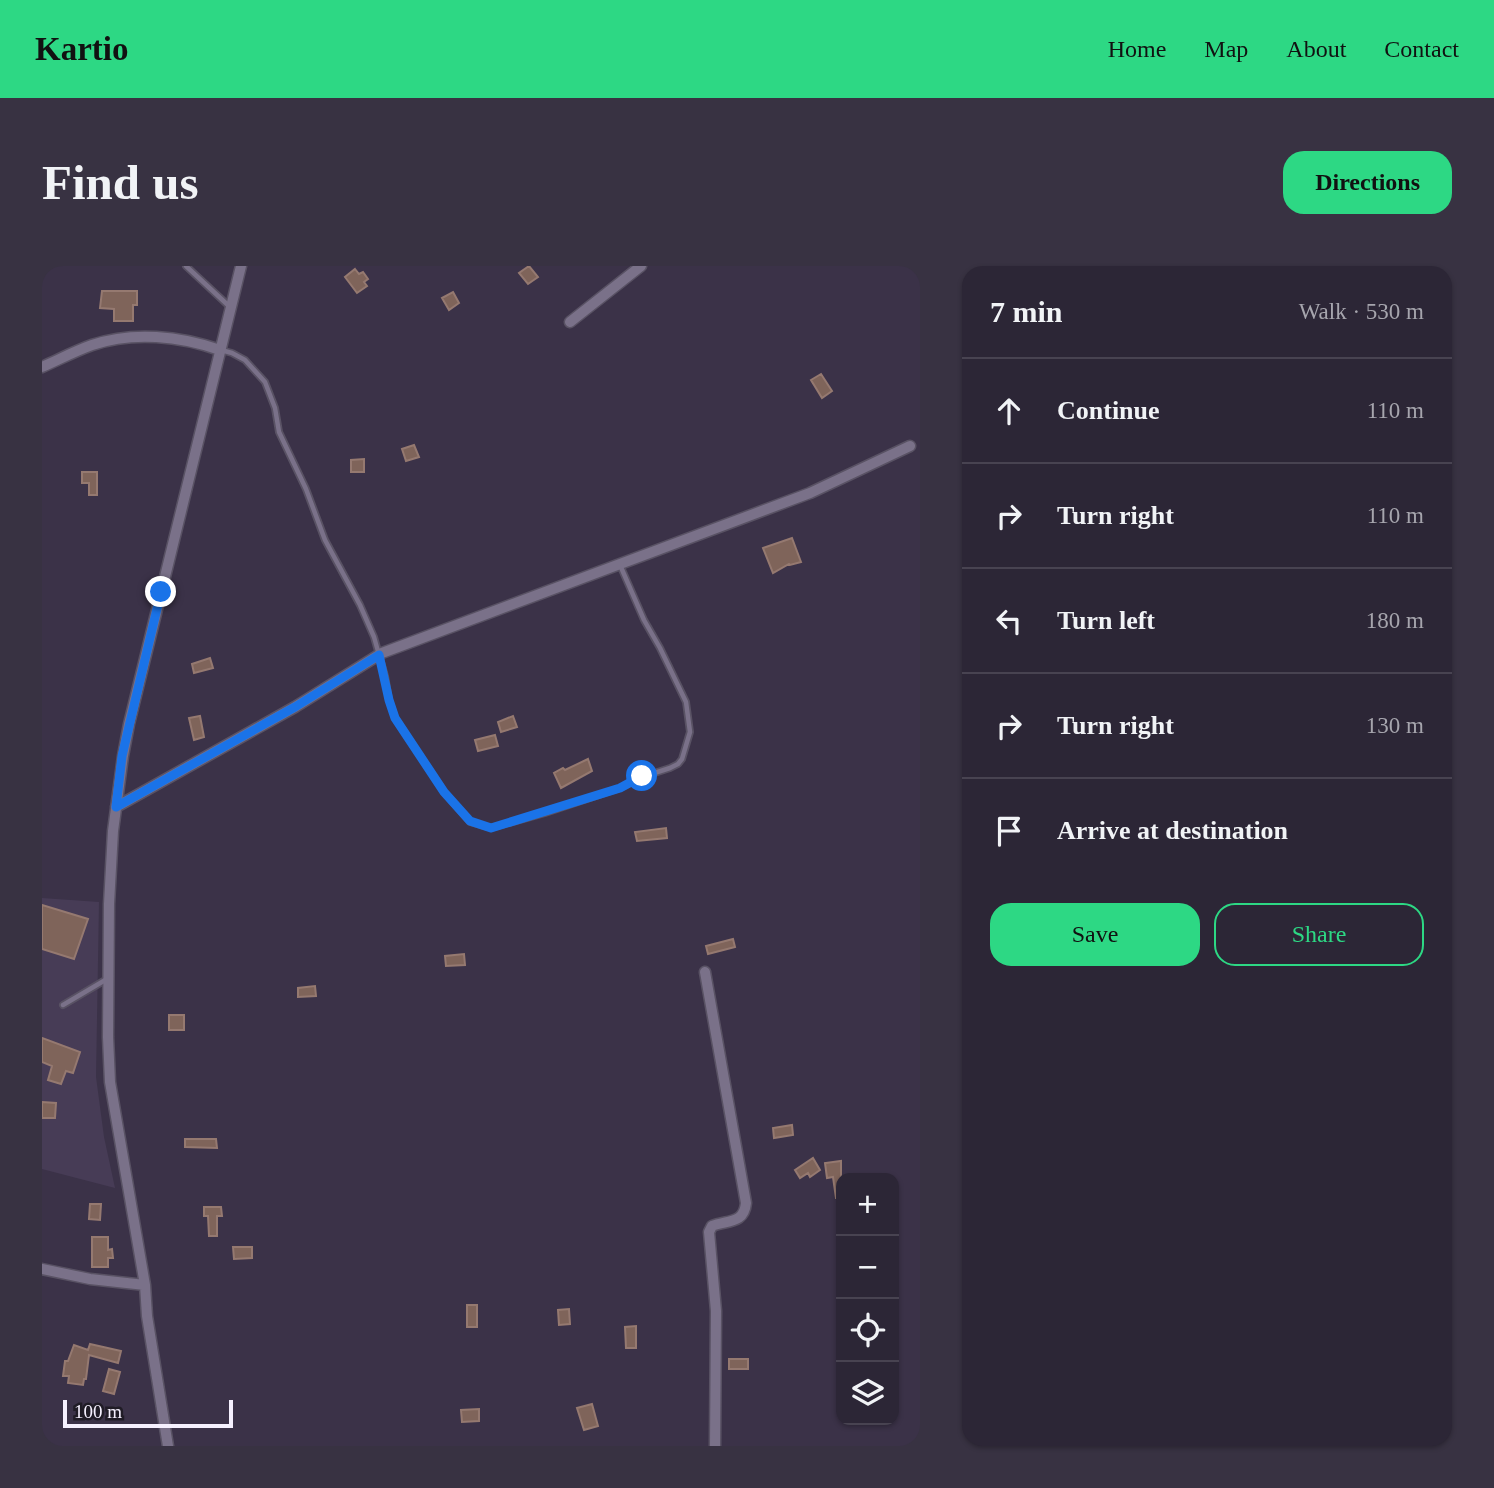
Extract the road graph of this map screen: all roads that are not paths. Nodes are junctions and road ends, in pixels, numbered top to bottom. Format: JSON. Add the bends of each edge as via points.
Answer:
{"nodes":[{"id":1,"x":186,"y":266,"type":"edge"},
{"id":2,"x":241,"y":266,"type":"edge"},
{"id":3,"x":641,"y":266,"type":"edge"},
{"id":4,"x":231,"y":307,"type":"junction"},
{"id":5,"x":570,"y":322,"type":"dead end"},
{"id":6,"x":220,"y":350,"type":"junction"},
{"id":7,"x":42,"y":367,"type":"edge"},
{"id":8,"x":910,"y":446,"type":"dead end"},
{"id":9,"x":620,"y":565,"type":"junction"},
{"id":10,"x":379,"y":655,"type":"junction"},
{"id":11,"x":116,"y":807,"type":"junction"},
{"id":12,"x":705,"y":972,"type":"dead end"},
{"id":13,"x":107,"y":979,"type":"junction"},
{"id":14,"x":62,"y":1005,"type":"dead end"},
{"id":15,"x":42,"y":1269,"type":"edge"},
{"id":16,"x":145,"y":1284,"type":"junction"},
{"id":17,"x":168,"y":1446,"type":"edge"},
{"id":18,"x":715,"y":1446,"type":"edge"}],
"edges":[{"from":1,"to":4,"type":"lane"},
{"from":2,"to":4,"type":"street"},
{"from":3,"to":5,"type":"street"},
{"from":4,"to":6,"type":"street"},
{"from":6,"to":7,"type":"street","via":[[174,338],[125,339],[93,344]]},
{"from":6,"to":10,"type":"lane","via":[[245,360],[265,382],[279,432]]},
{"from":6,"to":11,"type":"street","via":[[131,713]]},
{"from":8,"to":9,"type":"street","via":[[810,493]]},
{"from":9,"to":10,"type":"street"},
{"from":9,"to":10,"type":"lane","via":[[679,685],[690,718],[678,764],[620,788],[491,828],[470,821],[444,792],[395,718]]},
{"from":10,"to":11,"type":"street"},
{"from":11,"to":13,"type":"street"},
{"from":12,"to":18,"type":"street","via":[[746,1203],[740,1219],[712,1226],[709,1232],[716,1311]]},
{"from":13,"to":14,"type":"lane"},
{"from":13,"to":16,"type":"street","via":[[110,1082]]},
{"from":15,"to":16,"type":"street"},
{"from":16,"to":17,"type":"street"}]}
